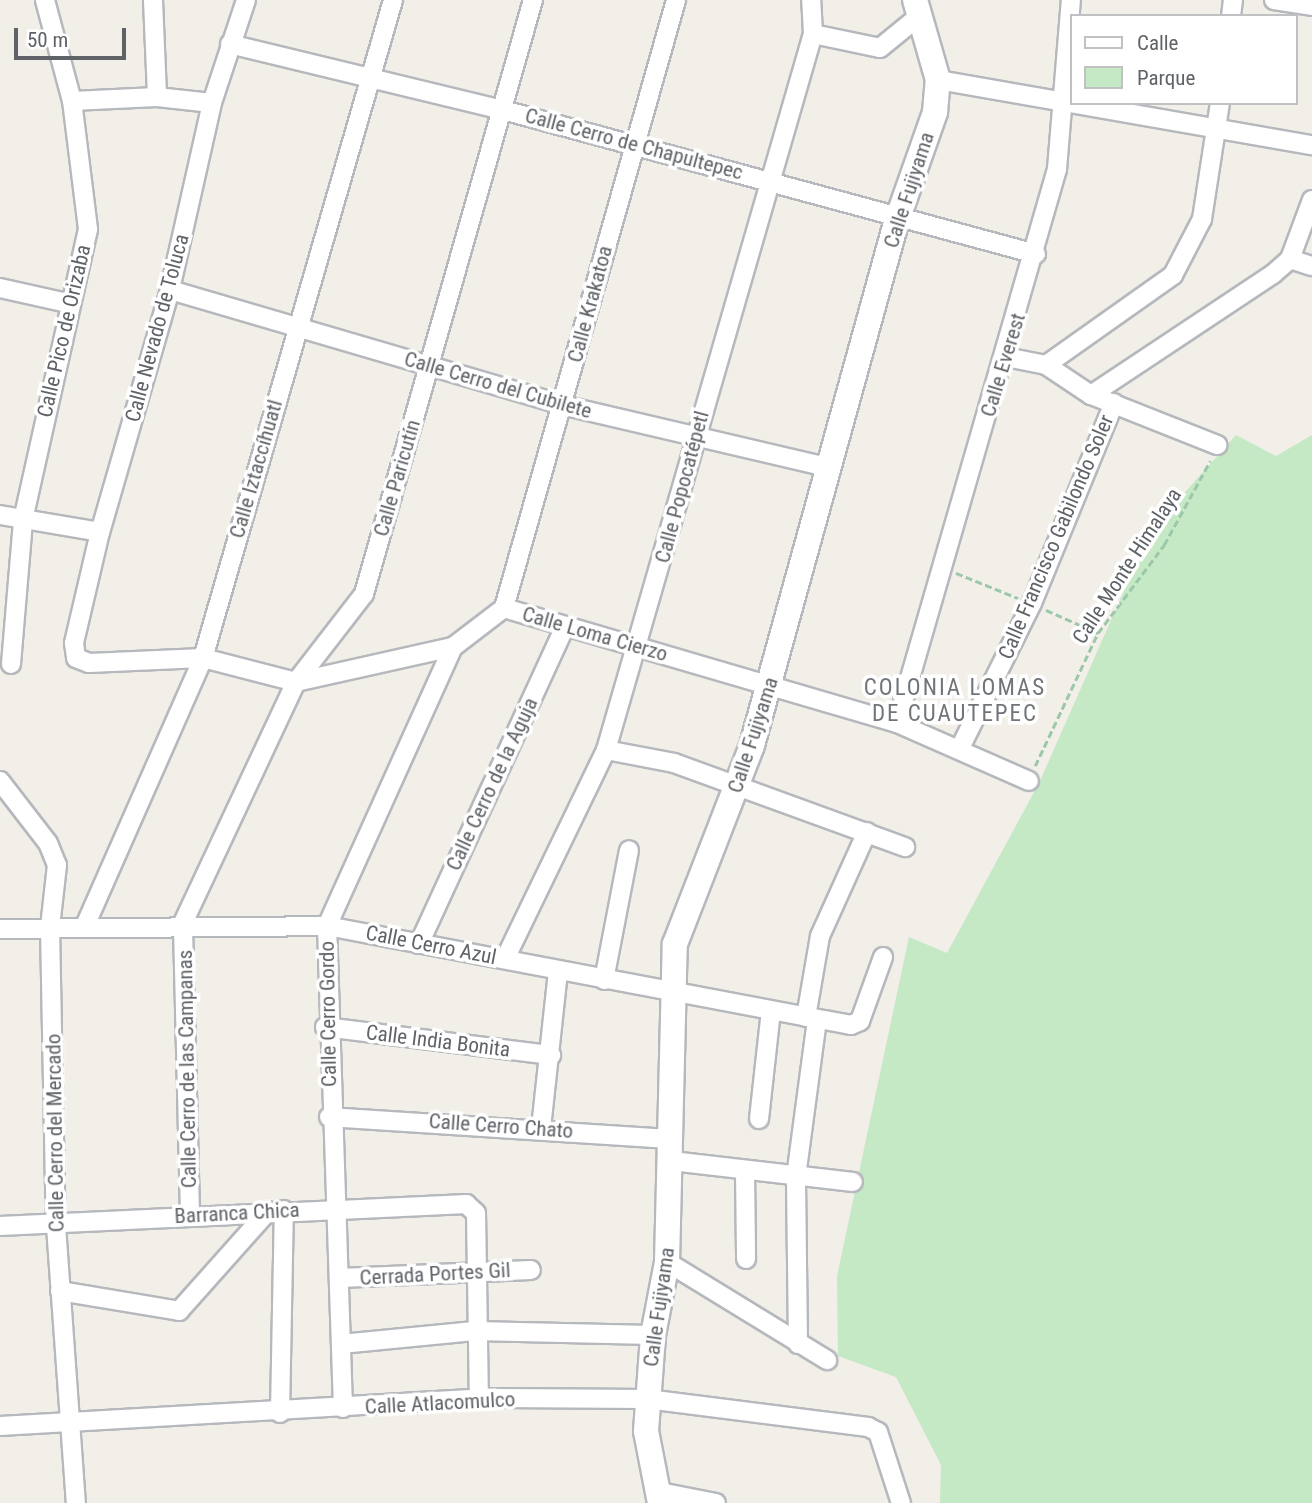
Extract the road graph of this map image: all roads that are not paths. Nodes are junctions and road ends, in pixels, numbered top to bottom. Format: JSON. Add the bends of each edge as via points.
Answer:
{"nodes":[{"id":1,"x":45,"y":0,"type":"edge"},
{"id":2,"x":153,"y":0,"type":"edge"},
{"id":3,"x":246,"y":0,"type":"edge"},
{"id":4,"x":393,"y":0,"type":"edge"},
{"id":5,"x":533,"y":0,"type":"edge"},
{"id":6,"x":676,"y":0,"type":"edge"},
{"id":7,"x":811,"y":0,"type":"edge"},
{"id":8,"x":1274,"y":0,"type":"edge"},
{"id":9,"x":1312,"y":6,"type":"edge"},
{"id":10,"x":916,"y":9,"type":"edge"},
{"id":11,"x":1070,"y":21,"type":"edge"},
{"id":12,"x":813,"y":34,"type":"junction"},
{"id":13,"x":230,"y":44,"type":"junction"},
{"id":14,"x":938,"y":80,"type":"junction"},
{"id":15,"x":374,"y":82,"type":"junction"},
{"id":16,"x":157,"y":97,"type":"junction"},
{"id":17,"x":72,"y":101,"type":"junction"},
{"id":18,"x":212,"y":103,"type":"junction"},
{"id":19,"x":1220,"y":105,"type":"edge"},
{"id":20,"x":1066,"y":106,"type":"junction"},
{"id":21,"x":503,"y":110,"type":"junction"},
{"id":22,"x":1217,"y":131,"type":"junction"},
{"id":23,"x":633,"y":144,"type":"junction"},
{"id":24,"x":1312,"y":145,"type":"edge"},
{"id":25,"x":767,"y":179,"type":"junction"},
{"id":26,"x":1312,"y":200,"type":"edge"},
{"id":27,"x":899,"y":213,"type":"junction"},
{"id":28,"x":1035,"y":254,"type":"junction"},
{"id":29,"x":1290,"y":259,"type":"junction"},
{"id":30,"x":1312,"y":266,"type":"edge"},
{"id":31,"x":0,"y":288,"type":"edge"},
{"id":32,"x":170,"y":290,"type":"junction"},
{"id":33,"x":67,"y":303,"type":"junction"},
{"id":34,"x":296,"y":329,"type":"junction"},
{"id":35,"x":1006,"y":357,"type":"junction"},
{"id":36,"x":431,"y":365,"type":"junction"},
{"id":37,"x":1046,"y":365,"type":"junction"},
{"id":38,"x":1091,"y":395,"type":"junction"},
{"id":39,"x":1114,"y":403,"type":"junction"},
{"id":40,"x":562,"y":405,"type":"junction"},
{"id":41,"x":697,"y":437,"type":"junction"},
{"id":42,"x":1217,"y":445,"type":"road end"},
{"id":43,"x":830,"y":468,"type":"junction"},
{"id":44,"x":0,"y":515,"type":"edge"},
{"id":45,"x":23,"y":520,"type":"junction"},
{"id":46,"x":100,"y":532,"type":"junction"},
{"id":47,"x":504,"y":608,"type":"junction"},
{"id":48,"x":565,"y":625,"type":"junction"},
{"id":49,"x":639,"y":645,"type":"junction"},
{"id":50,"x":453,"y":647,"type":"junction"},
{"id":51,"x":76,"y":658,"type":"joint"},
{"id":52,"x":203,"y":658,"type":"junction"},
{"id":53,"x":11,"y":664,"type":"dead end"},
{"id":54,"x":296,"y":682,"type":"junction"},
{"id":55,"x":770,"y":688,"type":"junction"},
{"id":56,"x":897,"y":723,"type":"junction"},
{"id":57,"x":961,"y":746,"type":"junction"},
{"id":58,"x":606,"y":750,"type":"junction"},
{"id":59,"x":0,"y":781,"type":"edge"},
{"id":60,"x":1029,"y":781,"type":"road end"},
{"id":61,"x":739,"y":785,"type":"junction"},
{"id":62,"x":867,"y":832,"type":"junction"},
{"id":63,"x":905,"y":847,"type":"dead end"},
{"id":64,"x":629,"y":850,"type":"dead end"},
{"id":65,"x":183,"y":923,"type":"junction"},
{"id":66,"x":85,"y":926,"type":"junction"},
{"id":67,"x":327,"y":926,"type":"junction"},
{"id":68,"x":50,"y":928,"type":"junction"},
{"id":69,"x":0,"y":929,"type":"edge"},
{"id":70,"x":419,"y":944,"type":"junction"},
{"id":71,"x":883,"y":957,"type":"dead end"},
{"id":72,"x":505,"y":959,"type":"junction"},
{"id":73,"x":558,"y":971,"type":"junction"},
{"id":74,"x":604,"y":981,"type":"junction"},
{"id":75,"x":670,"y":991,"type":"junction"},
{"id":76,"x":771,"y":1011,"type":"junction"},
{"id":77,"x":811,"y":1019,"type":"junction"},
{"id":78,"x":326,"y":1027,"type":"junction"},
{"id":79,"x":551,"y":1055,"type":"junction"},
{"id":80,"x":329,"y":1116,"type":"junction"},
{"id":81,"x":759,"y":1119,"type":"dead end"},
{"id":82,"x":541,"y":1128,"type":"junction"},
{"id":83,"x":672,"y":1150,"type":"junction"},
{"id":84,"x":745,"y":1171,"type":"junction"},
{"id":85,"x":796,"y":1177,"type":"junction"},
{"id":86,"x":853,"y":1182,"type":"dead end"},
{"id":87,"x":276,"y":1210,"type":"junction"},
{"id":88,"x":339,"y":1210,"type":"junction"},
{"id":89,"x":190,"y":1214,"type":"junction"},
{"id":90,"x":0,"y":1226,"type":"edge"},
{"id":91,"x":57,"y":1226,"type":"junction"},
{"id":92,"x":746,"y":1259,"type":"dead end"},
{"id":93,"x":667,"y":1262,"type":"junction"},
{"id":94,"x":474,"y":1270,"type":"junction"},
{"id":95,"x":531,"y":1270,"type":"dead end"},
{"id":96,"x":340,"y":1278,"type":"junction"},
{"id":97,"x":60,"y":1291,"type":"junction"},
{"id":98,"x":474,"y":1331,"type":"junction"},
{"id":99,"x":653,"y":1335,"type":"junction"},
{"id":100,"x":341,"y":1344,"type":"junction"},
{"id":101,"x":798,"y":1344,"type":"junction"},
{"id":102,"x":827,"y":1360,"type":"dead end"},
{"id":103,"x":479,"y":1398,"type":"junction"},
{"id":104,"x":647,"y":1399,"type":"junction"},
{"id":105,"x":343,"y":1408,"type":"junction"},
{"id":106,"x":279,"y":1413,"type":"junction"},
{"id":107,"x":0,"y":1426,"type":"edge"},
{"id":108,"x":71,"y":1426,"type":"junction"},
{"id":109,"x":660,"y":1497,"type":"edge"},
{"id":110,"x":76,"y":1503,"type":"edge"},
{"id":111,"x":716,"y":1503,"type":"edge"},
{"id":112,"x":901,"y":1503,"type":"edge"}],
"edges":[{"from":1,"to":17,"type":"street","name":"Calle Pico de Orizaba"},
{"from":2,"to":16,"type":"street"},
{"from":3,"to":13,"type":"street","name":"Calle Nevado de Toluca"},
{"from":4,"to":15,"type":"street","name":"Calle Iztaccíhuatl"},
{"from":5,"to":21,"type":"street","name":"Calle Paricutín"},
{"from":6,"to":23,"type":"street","name":"Calle Krakatoa"},
{"from":7,"to":12,"type":"street","name":"Calle Popocatépetl"},
{"from":8,"to":9,"type":"street"},
{"from":10,"to":12,"type":"street","via":[[880,48]]},
{"from":10,"to":14,"type":"street"},
{"from":11,"to":20,"type":"street","name":"Calle Everest"},
{"from":12,"to":25,"type":"street","name":"Calle Popocatépetl"},
{"from":13,"to":15,"type":"street","name":"Calle Cerro de Chapultepec"},
{"from":13,"to":18,"type":"street","name":"Calle Nevado de Toluca"},
{"from":14,"to":20,"type":"street"},
{"from":14,"to":27,"type":"street","name":"Calle Fujiyama","via":[[935,112]]},
{"from":15,"to":21,"type":"street","name":"Calle Cerro de Chapultepec"},
{"from":15,"to":34,"type":"street","name":"Calle Iztaccíhuatl"},
{"from":16,"to":17,"type":"street"},
{"from":16,"to":18,"type":"street"},
{"from":17,"to":33,"type":"street","name":"Calle Pico de Orizaba","via":[[88,229]]},
{"from":18,"to":32,"type":"street","name":"Calle Nevado de Toluca"},
{"from":19,"to":22,"type":"street"},
{"from":20,"to":22,"type":"street"},
{"from":20,"to":28,"type":"street","name":"Calle Everest"},
{"from":21,"to":23,"type":"street","name":"Calle Cerro de Chapultepec"},
{"from":21,"to":36,"type":"street","name":"Calle Paricutín"},
{"from":22,"to":24,"type":"street"},
{"from":22,"to":37,"type":"street","via":[[1202,219],[1173,275]]},
{"from":23,"to":25,"type":"street","name":"Calle Cerro de Chapultepec"},
{"from":23,"to":40,"type":"street","name":"Calle Krakatoa"},
{"from":25,"to":27,"type":"street","name":"Calle Cerro de Chapultepec"},
{"from":25,"to":41,"type":"street","name":"Calle Popocatépetl"},
{"from":26,"to":29,"type":"street"},
{"from":27,"to":28,"type":"street","name":"Calle Cerro de Chapultepec"},
{"from":27,"to":43,"type":"street","name":"Calle Fujiyama"},
{"from":28,"to":35,"type":"street","name":"Calle Everest"},
{"from":29,"to":30,"type":"street"},
{"from":29,"to":38,"type":"street","name":"Calle Francisco Gabilondo Soler"},
{"from":31,"to":33,"type":"street"},
{"from":32,"to":34,"type":"street","name":"Calle Cerro del Cubilete"},
{"from":32,"to":46,"type":"street","name":"Calle Nevado de Toluca"},
{"from":33,"to":45,"type":"street","name":"Calle Pico de Orizaba"},
{"from":34,"to":36,"type":"street","name":"Calle Cerro del Cubilete"},
{"from":34,"to":52,"type":"street","name":"Calle Iztaccíhuatl"},
{"from":35,"to":37,"type":"street"},
{"from":35,"to":56,"type":"street","name":"Calle Everest"},
{"from":36,"to":40,"type":"street","name":"Calle Cerro del Cubilete"},
{"from":36,"to":54,"type":"street","name":"Calle Paricutín","via":[[364,594]]},
{"from":37,"to":38,"type":"street"},
{"from":38,"to":39,"type":"street"},
{"from":39,"to":42,"type":"street"},
{"from":39,"to":57,"type":"street","name":"Calle Francisco Gabilondo Soler","via":[[1032,603]]},
{"from":40,"to":41,"type":"street","name":"Calle Cerro del Cubilete"},
{"from":40,"to":47,"type":"street","name":"Calle Krakatoa"},
{"from":41,"to":43,"type":"street","name":"Calle Cerro del Cubilete"},
{"from":41,"to":49,"type":"street","name":"Calle Popocatépetl"},
{"from":43,"to":55,"type":"street","name":"Calle Fujiyama"},
{"from":44,"to":45,"type":"street"},
{"from":45,"to":46,"type":"street"},
{"from":45,"to":53,"type":"street","name":"Calle Pico de Orizaba"},
{"from":46,"to":51,"type":"street","name":"Calle Nevado de Toluca","via":[[74,643]]},
{"from":47,"to":48,"type":"street","name":"Calle Loma Cierzo"},
{"from":47,"to":50,"type":"street","name":"Calle Loma Cierzo"},
{"from":48,"to":49,"type":"street","name":"Calle Loma Cierzo"},
{"from":48,"to":70,"type":"street","name":"Calle Cerro de la Aguja"},
{"from":49,"to":55,"type":"street","name":"Calle Loma Cierzo"},
{"from":49,"to":58,"type":"street","name":"Calle Popocatépetl"},
{"from":50,"to":54,"type":"street","name":"Calle Loma Cierzo"},
{"from":50,"to":67,"type":"street","name":"Calle Cerro Gordo"},
{"from":51,"to":52,"type":"street","name":"Calle Loma Cierzo","via":[[89,663]]},
{"from":52,"to":54,"type":"street","name":"Calle Loma Cierzo"},
{"from":52,"to":66,"type":"street","name":"Calle Iztaccíhuatl"},
{"from":54,"to":65,"type":"street","name":"Calle Paricutín"},
{"from":55,"to":56,"type":"street","name":"Calle Loma Cierzo"},
{"from":55,"to":61,"type":"street","name":"Calle Fujiyama"},
{"from":56,"to":57,"type":"street","name":"Calle Loma Cierzo"},
{"from":57,"to":60,"type":"street","name":"Calle Loma Cierzo"},
{"from":58,"to":61,"type":"street","via":[[674,763]]},
{"from":58,"to":72,"type":"street","name":"Calle Popocatépetl"},
{"from":59,"to":68,"type":"street","name":"Calle Cerro del Mercado","via":[[48,842],[57,865]]},
{"from":61,"to":62,"type":"street"},
{"from":61,"to":75,"type":"street","name":"Calle Fujiyama","via":[[689,898]]},
{"from":62,"to":63,"type":"street"},
{"from":62,"to":77,"type":"street","via":[[820,936]]},
{"from":64,"to":74,"type":"street"},
{"from":65,"to":66,"type":"street","name":"Calle Cerro Azul"},
{"from":65,"to":67,"type":"street","name":"Calle Cerro Azul"},
{"from":65,"to":89,"type":"street","name":"Calle Cerro de las Campanas"},
{"from":66,"to":68,"type":"street","name":"Calle Cerro Azul"},
{"from":67,"to":70,"type":"street","name":"Calle Cerro Azul"},
{"from":67,"to":78,"type":"street","name":"Calle Cerro Gordo"},
{"from":68,"to":69,"type":"street","name":"Calle Cerro Azul"},
{"from":68,"to":91,"type":"street","name":"Calle Cerro del Mercado"},
{"from":70,"to":72,"type":"street","name":"Calle Cerro Azul"},
{"from":71,"to":77,"type":"street","name":"Calle Cerro Azul","via":[[856,1025]]},
{"from":72,"to":73,"type":"street","name":"Calle Cerro Azul"},
{"from":73,"to":74,"type":"street","name":"Calle Cerro Azul"},
{"from":73,"to":79,"type":"street"},
{"from":74,"to":75,"type":"street","name":"Calle Cerro Azul"},
{"from":75,"to":76,"type":"street","name":"Calle Cerro Azul"},
{"from":75,"to":83,"type":"street","name":"Calle Fujiyama"},
{"from":76,"to":77,"type":"street","name":"Calle Cerro Azul"},
{"from":76,"to":81,"type":"street"},
{"from":77,"to":85,"type":"street"},
{"from":78,"to":79,"type":"street","name":"Calle India Bonita"},
{"from":78,"to":80,"type":"street","name":"Calle Cerro Gordo"},
{"from":79,"to":82,"type":"street"},
{"from":80,"to":82,"type":"street","name":"Calle Cerro Chato"},
{"from":80,"to":88,"type":"street","name":"Calle Cerro Gordo"},
{"from":82,"to":83,"type":"street","name":"Calle Cerro Chato"},
{"from":83,"to":84,"type":"street","name":"Calle Cerro Chato"},
{"from":83,"to":93,"type":"street","name":"Calle Fujiyama"},
{"from":84,"to":85,"type":"street","name":"Calle Cerro Chato"},
{"from":84,"to":92,"type":"street"},
{"from":85,"to":86,"type":"street","name":"Calle Cerro Chato"},
{"from":85,"to":101,"type":"street"},
{"from":87,"to":88,"type":"street","name":"Barranca Chica"},
{"from":87,"to":89,"type":"street","name":"Barranca Chica"},
{"from":87,"to":97,"type":"street","via":[[179,1311]]},
{"from":87,"to":106,"type":"street"},
{"from":88,"to":94,"type":"street","name":"Barranca Chica","via":[[473,1206]]},
{"from":88,"to":96,"type":"street","name":"Calle Cerro Gordo"},
{"from":89,"to":91,"type":"street","name":"Barranca Chica"},
{"from":90,"to":91,"type":"street","name":"Barranca Chica"},
{"from":91,"to":97,"type":"street","name":"Calle Cerro del Mercado"},
{"from":93,"to":99,"type":"street","name":"Calle Fujiyama"},
{"from":93,"to":101,"type":"street"},
{"from":94,"to":95,"type":"street","name":"Cerrada Portes Gil"},
{"from":94,"to":96,"type":"street","name":"Cerrada Portes Gil"},
{"from":94,"to":98,"type":"street"},
{"from":96,"to":100,"type":"street","name":"Calle Cerro Gordo"},
{"from":97,"to":108,"type":"street","name":"Calle Cerro del Mercado"},
{"from":98,"to":99,"type":"street"},
{"from":98,"to":100,"type":"street"},
{"from":98,"to":103,"type":"street"},
{"from":99,"to":104,"type":"street","name":"Calle Fujiyama"},
{"from":100,"to":105,"type":"street","name":"Calle Cerro Gordo"},
{"from":101,"to":102,"type":"street"},
{"from":103,"to":104,"type":"street","name":"Calle Atlacomulco"},
{"from":103,"to":105,"type":"street","name":"Calle Atlacomulco"},
{"from":104,"to":109,"type":"street","name":"Calle Fujiyama","via":[[649,1454]]},
{"from":104,"to":112,"type":"street","name":"Calle Atlacomulco","via":[[878,1432]]},
{"from":105,"to":106,"type":"street","name":"Calle Atlacomulco"},
{"from":106,"to":108,"type":"street","name":"Calle Atlacomulco"},
{"from":107,"to":108,"type":"street","name":"Calle Atlacomulco"},
{"from":108,"to":110,"type":"street","name":"Calle Cerro del Mercado"},
{"from":109,"to":111,"type":"street"}]}
